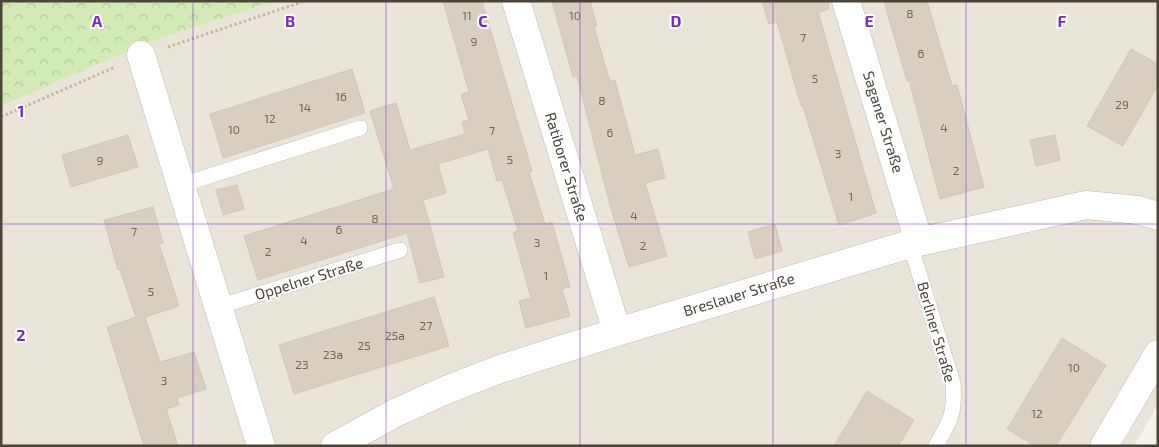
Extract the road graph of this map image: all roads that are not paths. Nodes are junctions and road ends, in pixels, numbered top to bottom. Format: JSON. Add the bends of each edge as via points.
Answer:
{"nodes":[{"id":1,"x":516,"y":1,"type":"edge"},
{"id":2,"x":846,"y":1,"type":"edge"},
{"id":3,"x":141,"y":55,"type":"dead end"},
{"id":4,"x":360,"y":128,"type":"dead end"},
{"id":5,"x":181,"y":185,"type":"junction"},
{"id":6,"x":1158,"y":216,"type":"edge"},
{"id":7,"x":915,"y":243,"type":"junction"},
{"id":8,"x":400,"y":250,"type":"dead end"},
{"id":9,"x":218,"y":307,"type":"junction"},
{"id":10,"x":617,"y":332,"type":"junction"},
{"id":11,"x":1158,"y":354,"type":"edge"},
{"id":12,"x":261,"y":446,"type":"edge"},
{"id":13,"x":336,"y":446,"type":"edge"},
{"id":14,"x":936,"y":446,"type":"edge"},
{"id":15,"x":1104,"y":446,"type":"edge"}],
"edges":[{"from":1,"to":10,"type":"street","name":"Ratiborer Straße"},
{"from":2,"to":7,"type":"street","name":"Saganer Straße"},
{"from":3,"to":5,"type":"street"},
{"from":4,"to":5,"type":"lane"},
{"from":5,"to":9,"type":"street"},
{"from":6,"to":7,"type":"street","name":"Breslauer Straße","via":[[1138,210],[1086,205]]},
{"from":7,"to":10,"type":"street","name":"Breslauer Straße"},
{"from":7,"to":14,"type":"lane","name":"Berliner Straße","via":[[953,383],[954,405],[950,421]]},
{"from":8,"to":9,"type":"lane","name":"Oppelner Straße"},
{"from":9,"to":12,"type":"street"},
{"from":10,"to":13,"type":"street","name":"Breslauer Straße","via":[[500,369],[446,390],[394,413]]},
{"from":11,"to":15,"type":"street"}]}
